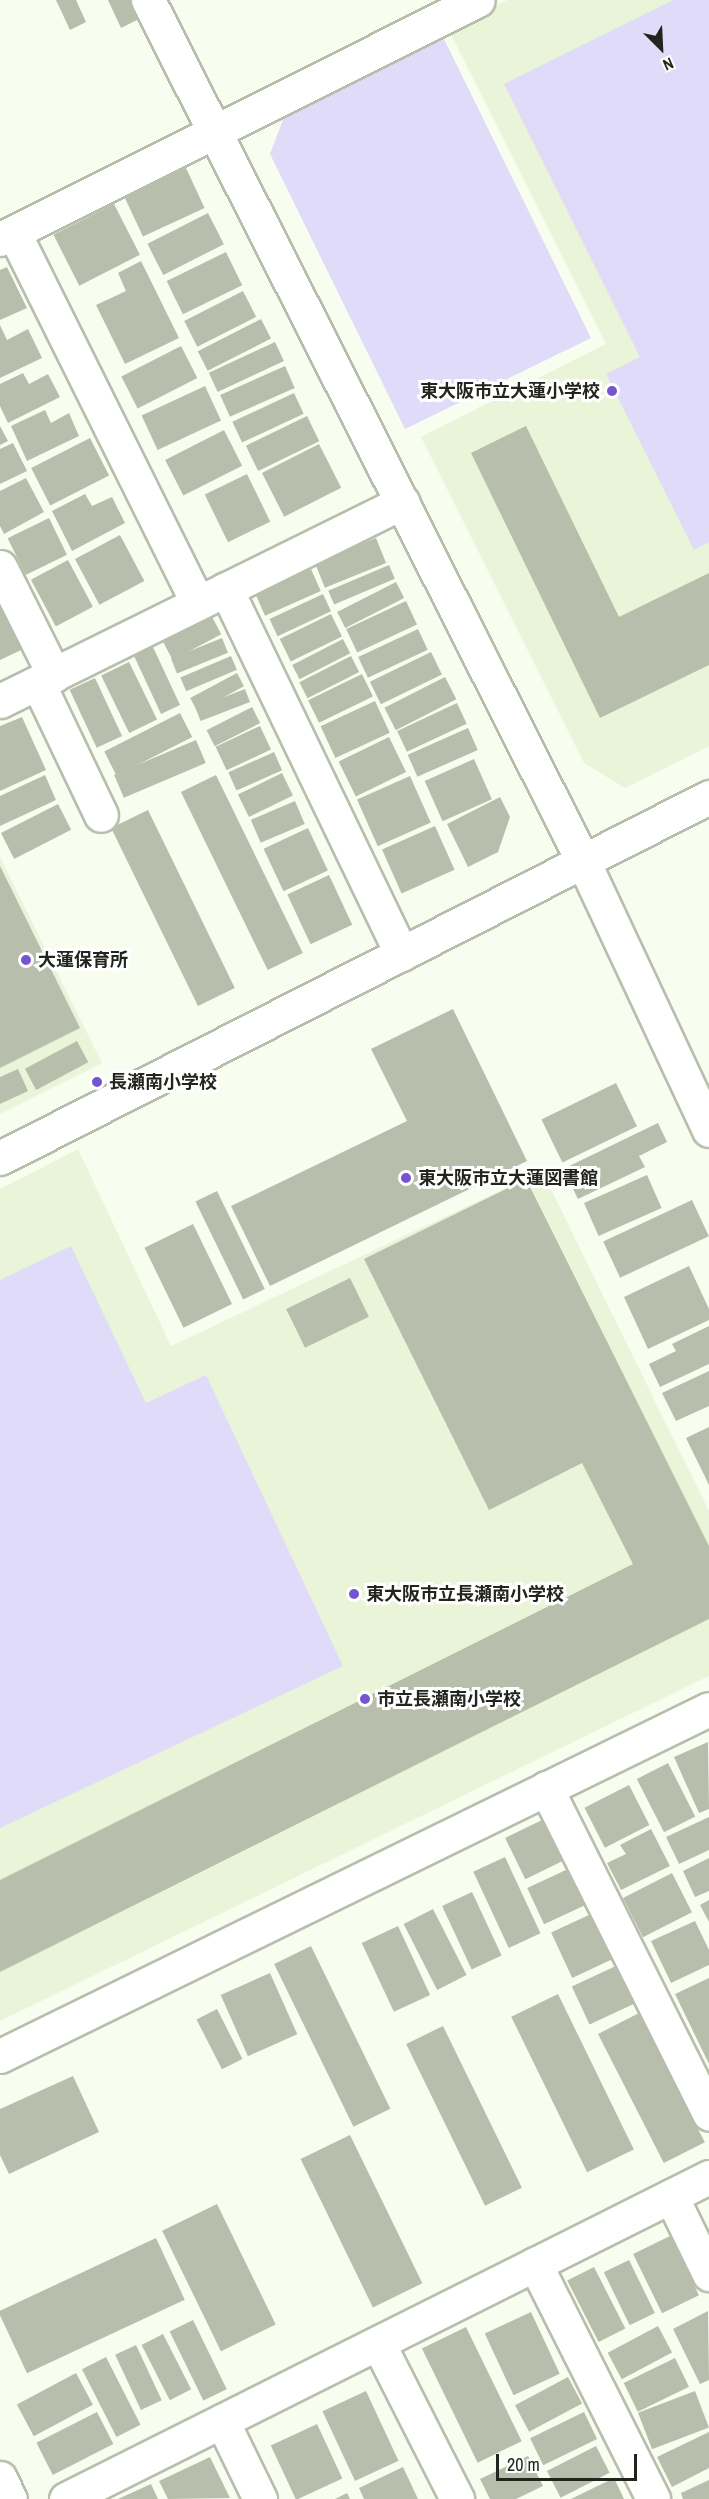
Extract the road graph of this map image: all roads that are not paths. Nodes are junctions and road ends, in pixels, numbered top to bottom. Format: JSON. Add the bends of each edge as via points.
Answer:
{"nodes":[{"id":1,"x":148,"y":0,"type":"edge"},
{"id":2,"x":478,"y":0,"type":"edge"},
{"id":3,"x":214,"y":130,"type":"junction"},
{"id":4,"x":7,"y":236,"type":"edge"},
{"id":5,"x":403,"y":502,"type":"junction"},
{"id":6,"x":0,"y":567,"type":"edge"},
{"id":7,"x":212,"y":596,"type":"junction"},
{"id":8,"x":46,"y":679,"type":"junction"},
{"id":9,"x":0,"y":701,"type":"edge"},
{"id":10,"x":709,"y":797,"type":"edge"},
{"id":11,"x":101,"y":814,"type":"dead end"},
{"id":12,"x":582,"y":861,"type":"junction"},
{"id":13,"x":402,"y":954,"type":"junction"},
{"id":14,"x":709,"y":1130,"type":"edge"},
{"id":15,"x":0,"y":1158,"type":"edge"},
{"id":16,"x":709,"y":1708,"type":"edge"},
{"id":17,"x":546,"y":1788,"type":"junction"},
{"id":18,"x":0,"y":2056,"type":"edge"},
{"id":19,"x":709,"y":2114,"type":"edge"},
{"id":20,"x":709,"y":2176,"type":"edge"},
{"id":21,"x":671,"y":2196,"type":"junction"},
{"id":22,"x":535,"y":2264,"type":"junction"},
{"id":23,"x":709,"y":2274,"type":"edge"},
{"id":24,"x":378,"y":2343,"type":"junction"},
{"id":25,"x":222,"y":2421,"type":"junction"},
{"id":26,"x":0,"y":2478,"type":"edge"},
{"id":27,"x":10,"y":2499,"type":"edge"},
{"id":28,"x":66,"y":2499,"type":"edge"},
{"id":29,"x":260,"y":2499,"type":"edge"},
{"id":30,"x":458,"y":2499,"type":"edge"},
{"id":31,"x":653,"y":2499,"type":"edge"}],
"edges":[{"from":1,"to":3,"type":"street"},
{"from":2,"to":3,"type":"street"},
{"from":3,"to":4,"type":"street"},
{"from":3,"to":5,"type":"street"},
{"from":4,"to":7,"type":"street"},
{"from":5,"to":7,"type":"street"},
{"from":5,"to":12,"type":"street"},
{"from":6,"to":8,"type":"street"},
{"from":7,"to":8,"type":"street"},
{"from":7,"to":13,"type":"street"},
{"from":8,"to":9,"type":"street"},
{"from":8,"to":11,"type":"street"},
{"from":10,"to":12,"type":"street"},
{"from":12,"to":13,"type":"street"},
{"from":12,"to":14,"type":"street"},
{"from":13,"to":15,"type":"street"},
{"from":16,"to":17,"type":"street"},
{"from":17,"to":18,"type":"street"},
{"from":17,"to":19,"type":"street"},
{"from":20,"to":21,"type":"street"},
{"from":21,"to":22,"type":"street"},
{"from":21,"to":23,"type":"street"},
{"from":22,"to":24,"type":"street"},
{"from":22,"to":31,"type":"street"},
{"from":24,"to":25,"type":"street"},
{"from":24,"to":30,"type":"street"},
{"from":25,"to":28,"type":"street"},
{"from":25,"to":29,"type":"street"},
{"from":26,"to":27,"type":"street"}]}
